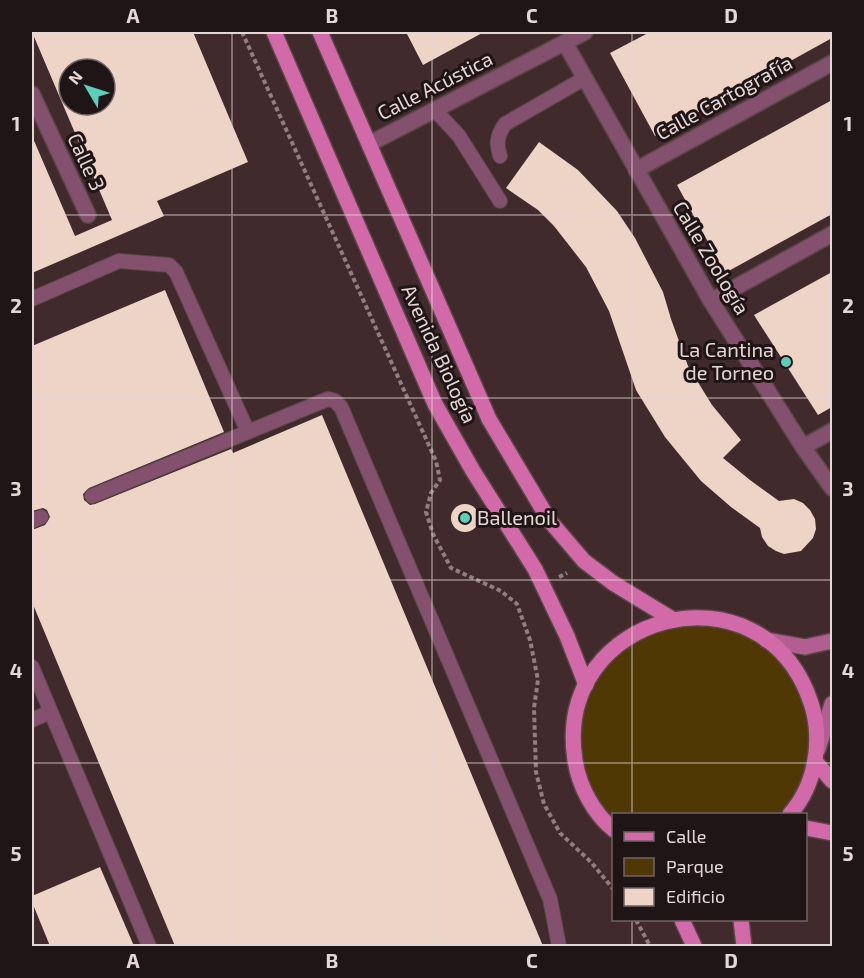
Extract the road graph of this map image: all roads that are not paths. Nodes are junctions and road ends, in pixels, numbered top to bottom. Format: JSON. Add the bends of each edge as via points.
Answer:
{"nodes":[{"id":1,"x":274,"y":32,"type":"edge"},
{"id":2,"x":320,"y":32,"type":"edge"},
{"id":3,"x":585,"y":32,"type":"edge"},
{"id":4,"x":565,"y":43,"type":"junction"},
{"id":5,"x":832,"y":63,"type":"edge"},
{"id":6,"x":585,"y":78,"type":"junction"},
{"id":7,"x":32,"y":94,"type":"edge"},
{"id":8,"x":435,"y":110,"type":"junction"},
{"id":9,"x":369,"y":144,"type":"junction"},
{"id":10,"x":500,"y":156,"type":"dead end"},
{"id":11,"x":636,"y":170,"type":"junction"},
{"id":12,"x":500,"y":201,"type":"dead end"},
{"id":13,"x":88,"y":215,"type":"dead end"},
{"id":14,"x":832,"y":234,"type":"edge"},
{"id":15,"x":32,"y":299,"type":"edge"},
{"id":16,"x":711,"y":301,"type":"junction"},
{"id":17,"x":832,"y":431,"type":"edge"},
{"id":18,"x":248,"y":432,"type":"junction"},
{"id":19,"x":803,"y":447,"type":"junction"},
{"id":20,"x":832,"y":488,"type":"edge"},
{"id":21,"x":92,"y":496,"type":"dead end"},
{"id":22,"x":672,"y":619,"type":"junction"},
{"id":23,"x":766,"y":639,"type":"junction"},
{"id":24,"x":832,"y":641,"type":"edge"},
{"id":25,"x":32,"y":667,"type":"edge"},
{"id":26,"x":586,"y":685,"type":"junction"},
{"id":27,"x":832,"y":704,"type":"edge"},
{"id":28,"x":50,"y":712,"type":"junction"},
{"id":29,"x":32,"y":720,"type":"edge"},
{"id":30,"x":815,"y":758,"type":"junction"},
{"id":31,"x":832,"y":781,"type":"edge"},
{"id":32,"x":791,"y":813,"type":"edge"},
{"id":33,"x":612,"y":828,"type":"edge"},
{"id":34,"x":807,"y":828,"type":"edge"},
{"id":35,"x":832,"y":833,"type":"edge"},
{"id":36,"x":682,"y":921,"type":"edge"},
{"id":37,"x":741,"y":921,"type":"edge"},
{"id":38,"x":149,"y":946,"type":"edge"},
{"id":39,"x":559,"y":946,"type":"edge"},
{"id":40,"x":694,"y":946,"type":"edge"},
{"id":41,"x":744,"y":946,"type":"edge"}],
"edges":[{"from":1,"to":26,"type":"main road","name":"Avenida Biología","via":[[435,404],[535,569]]},
{"from":2,"to":9,"type":"main road","name":"Avenida Biología"},
{"from":3,"to":4,"type":"street","name":"Calle Acústica"},
{"from":4,"to":6,"type":"street","name":"Calle Zoología"},
{"from":4,"to":8,"type":"street","name":"Calle Acústica"},
{"from":5,"to":11,"type":"street","name":"Calle Cartografía"},
{"from":6,"to":10,"type":"lane","via":[[505,124],[496,143]]},
{"from":6,"to":11,"type":"street","name":"Calle Zoología"},
{"from":7,"to":13,"type":"street","name":"Calle 3"},
{"from":8,"to":9,"type":"street","name":"Calle Acústica"},
{"from":8,"to":12,"type":"lane","via":[[459,136]]},
{"from":9,"to":22,"type":"main road","name":"Avenida Biología","via":[[489,419],[549,520],[584,561]]},
{"from":11,"to":16,"type":"street","name":"Calle Zoología"},
{"from":14,"to":16,"type":"street"},
{"from":15,"to":18,"type":"lane","via":[[119,261],[169,265],[176,272]]},
{"from":16,"to":19,"type":"street","name":"Calle Zoología"},
{"from":17,"to":19,"type":"street"},
{"from":18,"to":21,"type":"lane"},
{"from":18,"to":39,"type":"lane","via":[[328,399],[341,407],[550,899]]},
{"from":19,"to":20,"type":"street","name":"Calle Zoología"},
{"from":22,"to":23,"type":"main road","via":[[721,620]]},
{"from":22,"to":26,"type":"main road","via":[[621,642],[595,669]]},
{"from":23,"to":24,"type":"street","via":[[805,647]]},
{"from":23,"to":30,"type":"main road","via":[[796,671],[807,690],[817,733]]},
{"from":25,"to":28,"type":"lane"},
{"from":26,"to":33,"type":"main road","via":[[573,726],[576,770],[594,809]]},
{"from":27,"to":30,"type":"street"},
{"from":28,"to":29,"type":"lane"},
{"from":28,"to":38,"type":"lane"},
{"from":30,"to":31,"type":"main road"},
{"from":30,"to":32,"type":"main road","via":[[803,795]]},
{"from":34,"to":35,"type":"main road"},
{"from":36,"to":40,"type":"main road"},
{"from":37,"to":41,"type":"main road"}]}
